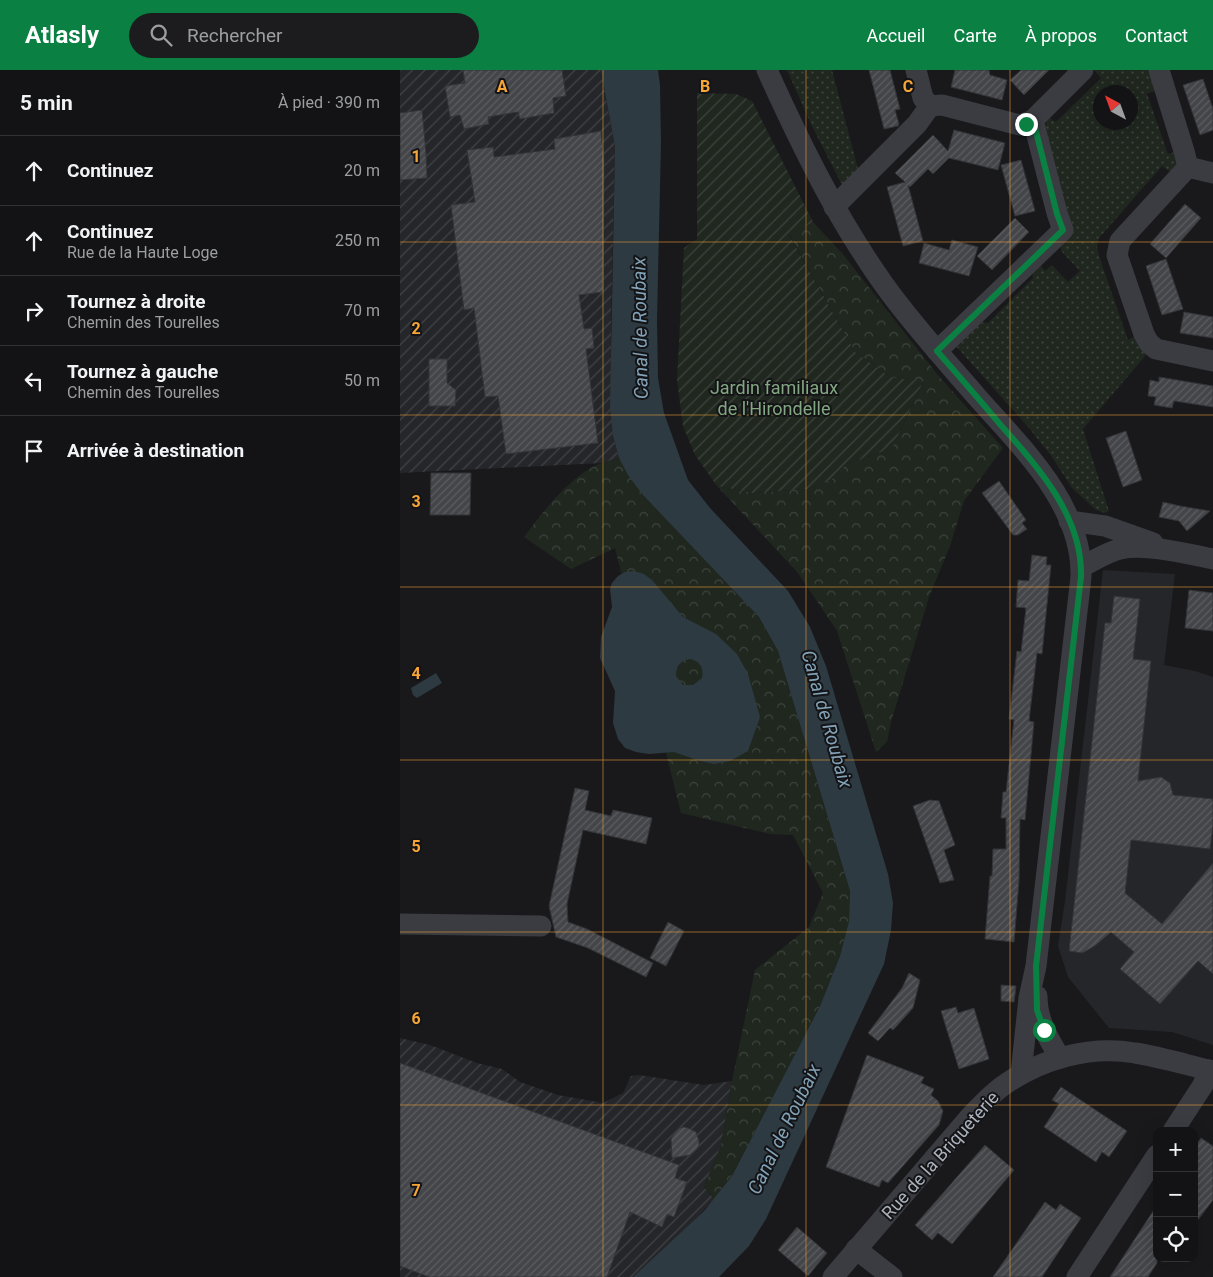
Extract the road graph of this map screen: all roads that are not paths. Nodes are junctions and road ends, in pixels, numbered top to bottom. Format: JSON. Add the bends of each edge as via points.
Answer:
{"nodes":[{"id":1,"x":767,"y":70,"type":"edge"},
{"id":2,"x":916,"y":70,"type":"edge"},
{"id":3,"x":1083,"y":70,"type":"edge"},
{"id":4,"x":1158,"y":70,"type":"edge"},
{"id":5,"x":930,"y":106,"type":"junction"},
{"id":6,"x":1033,"y":120,"type":"junction"},
{"id":7,"x":1188,"y":167,"type":"junction"},
{"id":8,"x":1213,"y":173,"type":"edge"},
{"id":9,"x":834,"y":207,"type":"junction"},
{"id":10,"x":937,"y":351,"type":"junction"},
{"id":11,"x":1213,"y":361,"type":"edge"},
{"id":12,"x":1069,"y":521,"type":"junction"},
{"id":13,"x":1168,"y":550,"type":"junction"},
{"id":14,"x":1213,"y":559,"type":"edge"},
{"id":15,"x":1081,"y":567,"type":"junction"},
{"id":16,"x":400,"y":924,"type":"edge"},
{"id":17,"x":541,"y":926,"type":"dead end"},
{"id":18,"x":1036,"y":966,"type":"junction"},
{"id":19,"x":1060,"y":1058,"type":"junction"},
{"id":20,"x":1211,"y":1071,"type":"edge"},
{"id":21,"x":1021,"y":1074,"type":"junction"},
{"id":22,"x":1176,"y":1127,"type":"edge"},
{"id":23,"x":1153,"y":1161,"type":"edge"},
{"id":24,"x":856,"y":1249,"type":"junction"},
{"id":25,"x":833,"y":1277,"type":"edge"},
{"id":26,"x":892,"y":1277,"type":"edge"},
{"id":27,"x":1077,"y":1277,"type":"edge"}],
"edges":[{"from":1,"to":9,"type":"street"},
{"from":2,"to":5,"type":"street","via":[[923,98]]},
{"from":3,"to":6,"type":"street"},
{"from":4,"to":7,"type":"street"},
{"from":5,"to":6,"type":"street","via":[[942,105],[1020,125]]},
{"from":5,"to":9,"type":"street","via":[[917,124]]},
{"from":6,"to":10,"type":"street","via":[[1063,230]]},
{"from":7,"to":8,"type":"street"},
{"from":7,"to":11,"type":"street","via":[[1120,240],[1117,255],[1149,342],[1156,349]]},
{"from":9,"to":10,"type":"street","via":[[885,286]]},
{"from":10,"to":12,"type":"street","via":[[1036,466]]},
{"from":12,"to":13,"type":"street","via":[[1116,529]]},
{"from":12,"to":15,"type":"street","via":[[1077,541]]},
{"from":13,"to":14,"type":"street"},
{"from":13,"to":15,"type":"street","via":[[1121,548]]},
{"from":15,"to":18,"type":"street"},
{"from":16,"to":17,"type":"street"},
{"from":18,"to":19,"type":"street","via":[[1037,1010]]},
{"from":18,"to":21,"type":"street","via":[[1029,998]]},
{"from":19,"to":20,"type":"street","name":"Rue de la Briqueterie","via":[[1096,1051],[1133,1052]]},
{"from":19,"to":21,"type":"street","name":"Rue de la Briqueterie"},
{"from":20,"to":22,"type":"street"},
{"from":21,"to":24,"type":"street","name":"Rue de la Briqueterie","via":[[990,1096],[968,1119]]},
{"from":23,"to":27,"type":"street"},
{"from":24,"to":25,"type":"street","name":"Rue de la Briqueterie"},
{"from":24,"to":26,"type":"street"}]}
